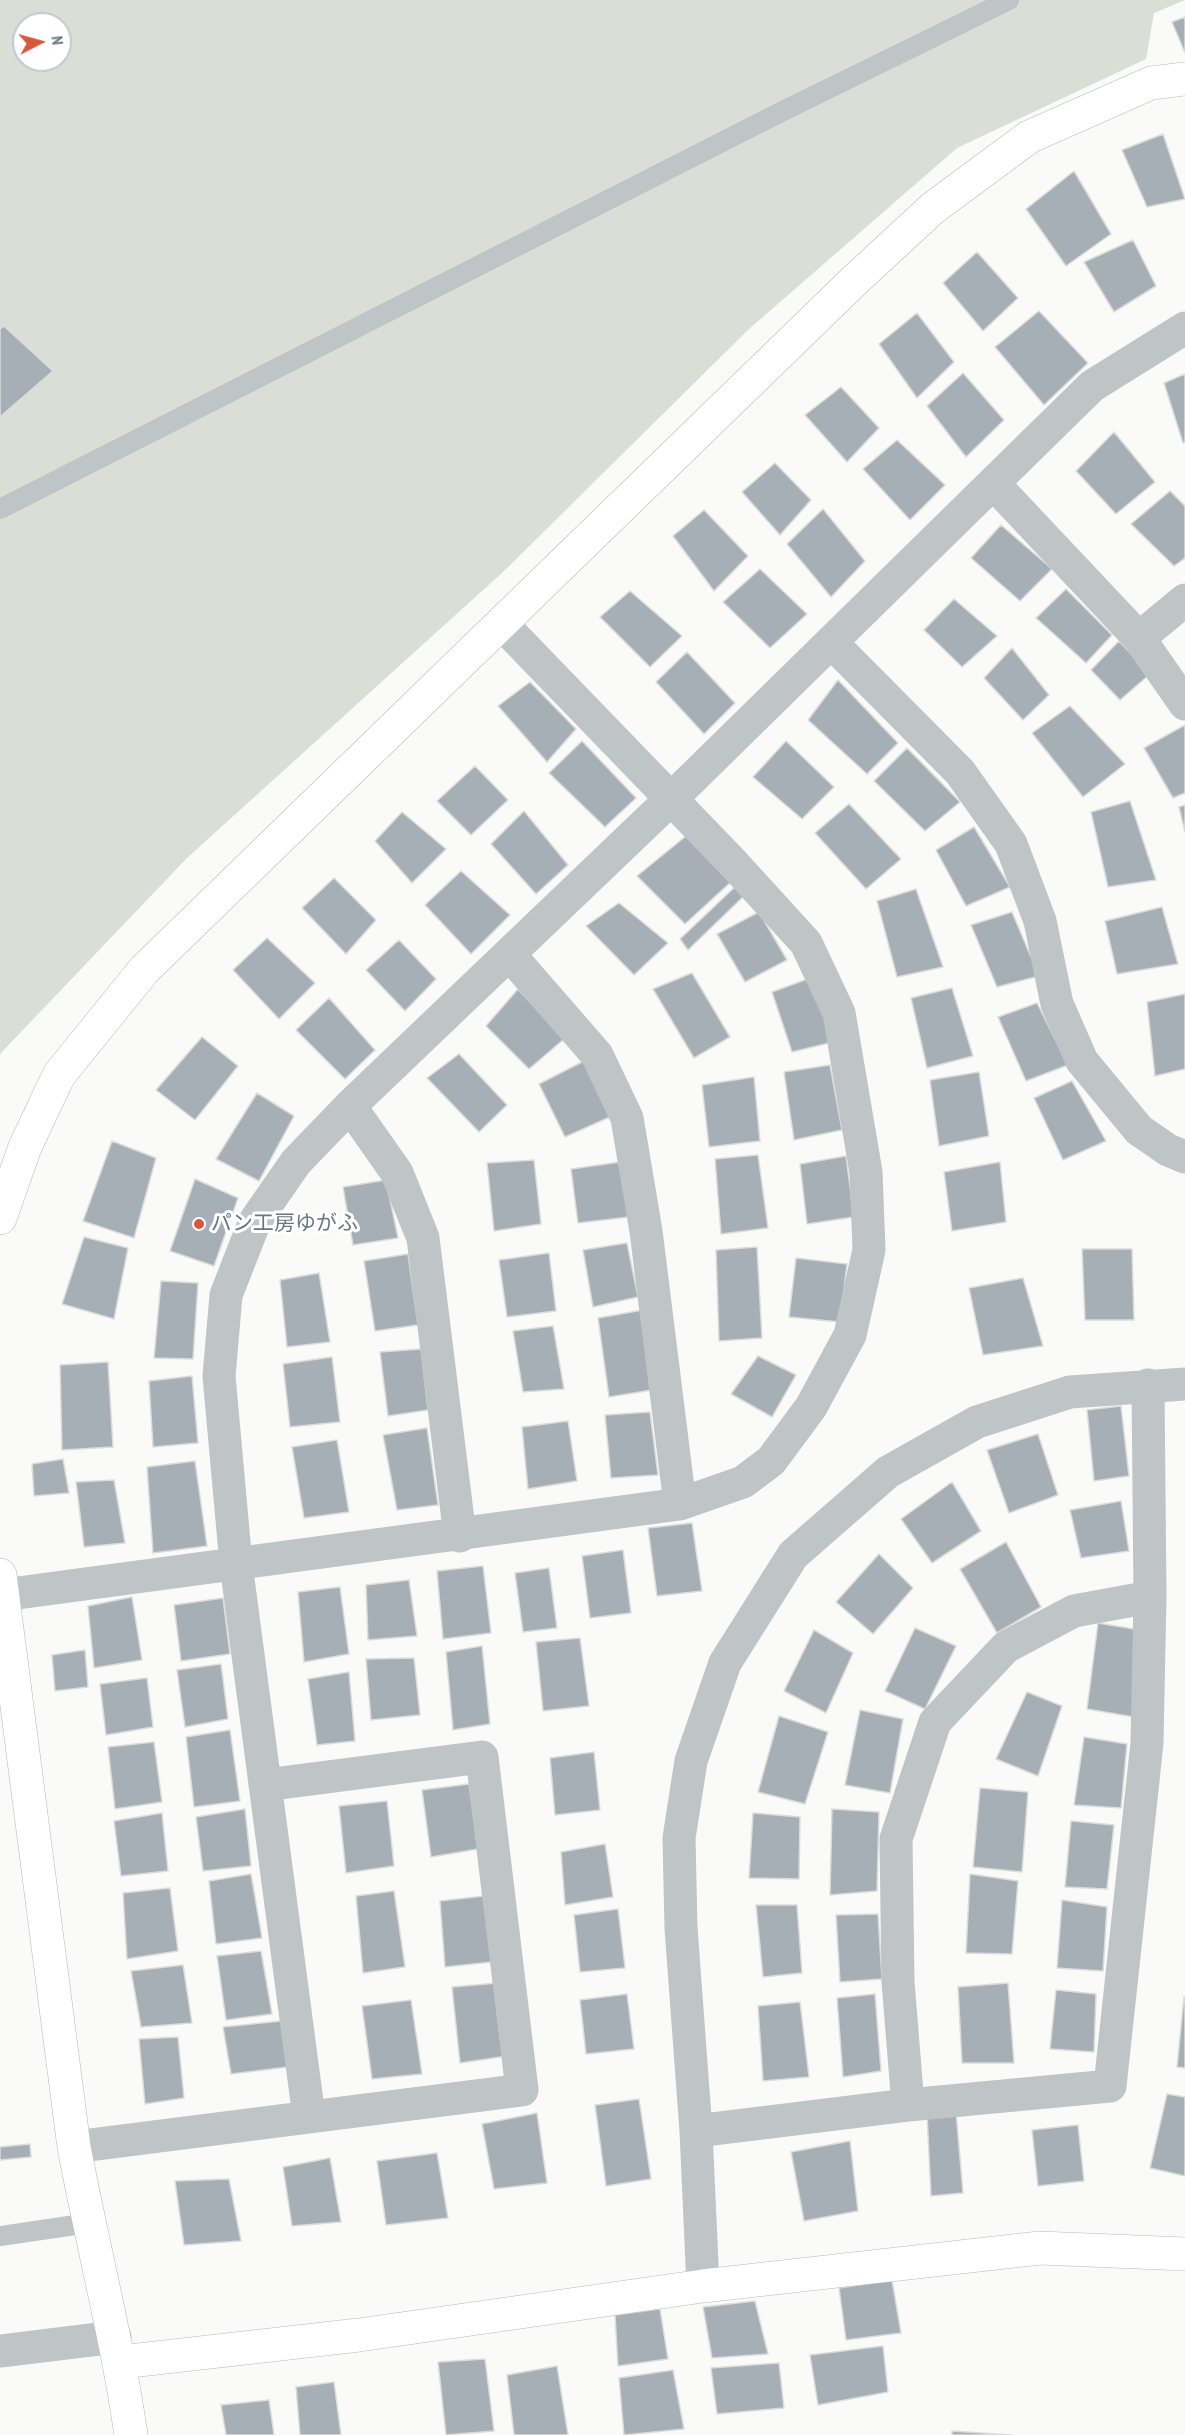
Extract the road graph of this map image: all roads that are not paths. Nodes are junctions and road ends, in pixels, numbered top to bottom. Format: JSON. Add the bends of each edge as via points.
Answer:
{"nodes":[{"id":1,"x":1009,"y":0,"type":"edge"},
{"id":2,"x":1185,"y":79,"type":"edge"},
{"id":3,"x":1185,"y":328,"type":"edge"},
{"id":4,"x":993,"y":483,"type":"junction"},
{"id":5,"x":0,"y":509,"type":"edge"},
{"id":6,"x":1185,"y":600,"type":"edge"},
{"id":7,"x":501,"y":623,"type":"junction"},
{"id":8,"x":1139,"y":638,"type":"junction"},
{"id":9,"x":831,"y":642,"type":"junction"},
{"id":10,"x":1185,"y":704,"type":"edge"},
{"id":11,"x":670,"y":800,"type":"junction"},
{"id":12,"x":510,"y":955,"type":"junction"},
{"id":13,"x":350,"y":1106,"type":"junction"},
{"id":14,"x":1185,"y":1157,"type":"edge"},
{"id":15,"x":0,"y":1218,"type":"edge"},
{"id":16,"x":1185,"y":1384,"type":"edge"},
{"id":17,"x":1148,"y":1385,"type":"junction"},
{"id":18,"x":681,"y":1504,"type":"junction"},
{"id":19,"x":460,"y":1536,"type":"junction"},
{"id":20,"x":236,"y":1564,"type":"junction"},
{"id":21,"x":2,"y":1585,"type":"edge"},
{"id":22,"x":1150,"y":1597,"type":"junction"},
{"id":23,"x":265,"y":1785,"type":"junction"},
{"id":24,"x":908,"y":2105,"type":"junction"},
{"id":25,"x":309,"y":2117,"type":"junction"},
{"id":26,"x":696,"y":2131,"type":"junction"},
{"id":27,"x":74,"y":2147,"type":"junction"},
{"id":28,"x":88,"y":2223,"type":"junction"},
{"id":29,"x":0,"y":2236,"type":"edge"},
{"id":30,"x":1185,"y":2254,"type":"edge"},
{"id":31,"x":703,"y":2286,"type":"junction"},
{"id":32,"x":0,"y":2350,"type":"edge"},
{"id":33,"x":118,"y":2350,"type":"junction"},
{"id":34,"x":131,"y":2435,"type":"edge"}],
"edges":[{"from":1,"to":5,"type":"lane"},
{"from":2,"to":7,"type":"street","via":[[1151,83],[1029,137],[933,208]]},
{"from":3,"to":4,"type":"street","via":[[1092,386]]},
{"from":4,"to":8,"type":"street"},
{"from":4,"to":9,"type":"street"},
{"from":6,"to":8,"type":"street"},
{"from":7,"to":11,"type":"street"},
{"from":7,"to":15,"type":"street","via":[[144,970],[59,1075],[25,1147]]},
{"from":8,"to":10,"type":"street"},
{"from":9,"to":11,"type":"street"},
{"from":9,"to":14,"type":"street","via":[[960,771],[1011,844],[1040,921],[1057,1004],[1082,1061],[1139,1130]]},
{"from":11,"to":12,"type":"street"},
{"from":11,"to":18,"type":"street","via":[[806,943],[839,1013],[866,1172],[869,1250],[850,1335],[812,1407],[771,1461],[743,1482]]},
{"from":12,"to":13,"type":"street"},
{"from":12,"to":18,"type":"street","via":[[597,1055],[627,1118],[646,1231]]},
{"from":13,"to":19,"type":"street","via":[[397,1173],[423,1238]]},
{"from":13,"to":20,"type":"street","via":[[296,1162],[255,1221],[226,1295],[219,1376]]},
{"from":16,"to":17,"type":"street"},
{"from":17,"to":22,"type":"street"},
{"from":17,"to":26,"type":"street","via":[[1070,1392],[977,1422],[888,1472],[794,1555],[725,1663],[691,1761],[679,1838],[681,1928]]},
{"from":18,"to":19,"type":"street"},
{"from":19,"to":20,"type":"street"},
{"from":20,"to":21,"type":"street"},
{"from":20,"to":23,"type":"street"},
{"from":21,"to":27,"type":"street"},
{"from":22,"to":24,"type":"street","via":[[1074,1611],[1006,1647],[935,1722],[896,1839],[898,1982]]},
{"from":22,"to":24,"type":"street","via":[[1147,1743],[1110,2086]]},
{"from":23,"to":25,"type":"street"},
{"from":23,"to":25,"type":"street","via":[[482,1757],[522,2090]]},
{"from":24,"to":26,"type":"street"},
{"from":25,"to":27,"type":"street"},
{"from":26,"to":31,"type":"street"},
{"from":27,"to":28,"type":"street"},
{"from":28,"to":29,"type":"lane"},
{"from":28,"to":33,"type":"street"},
{"from":30,"to":31,"type":"street","via":[[1040,2248]]},
{"from":31,"to":33,"type":"street","via":[[359,2334]]},
{"from":32,"to":33,"type":"street"},
{"from":33,"to":34,"type":"street"}]}
